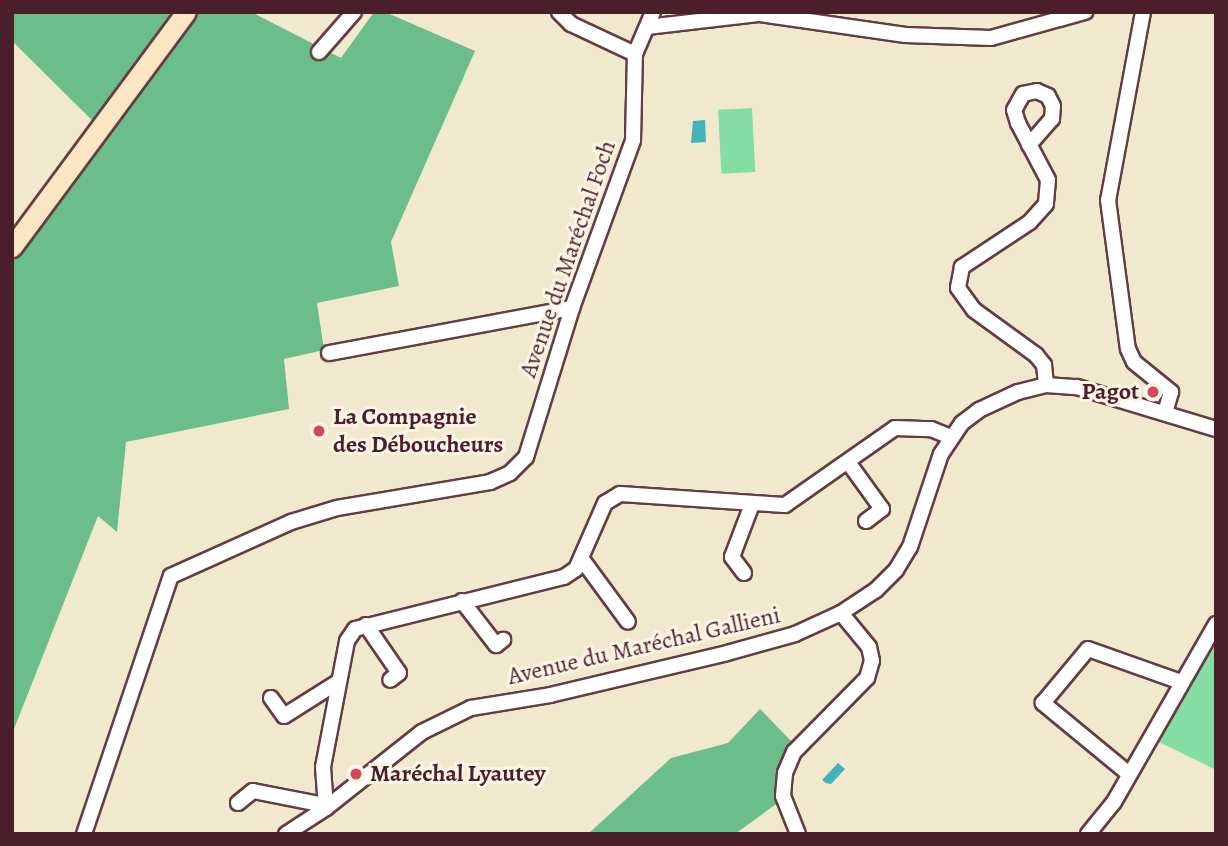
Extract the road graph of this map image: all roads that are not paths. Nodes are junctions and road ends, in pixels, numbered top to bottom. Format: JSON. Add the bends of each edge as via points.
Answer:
{"nodes":[{"id":1,"x":186,"y":12,"type":"edge"},
{"id":2,"x":354,"y":12,"type":"edge"},
{"id":3,"x":559,"y":12,"type":"edge"},
{"id":4,"x":653,"y":12,"type":"edge"},
{"id":5,"x":1085,"y":12,"type":"edge"},
{"id":6,"x":1143,"y":12,"type":"edge"},
{"id":7,"x":647,"y":27,"type":"junction"},
{"id":8,"x":319,"y":52,"type":"dead end"},
{"id":9,"x":635,"y":54,"type":"junction"},
{"id":10,"x":1030,"y":145,"type":"dead end"},
{"id":11,"x":12,"y":247,"type":"edge"},
{"id":12,"x":572,"y":308,"type":"junction"},
{"id":13,"x":329,"y":353,"type":"dead end"},
{"id":14,"x":1046,"y":385,"type":"junction"},
{"id":15,"x":1165,"y":413,"type":"junction"},
{"id":16,"x":1216,"y":429,"type":"edge"},
{"id":17,"x":951,"y":437,"type":"junction"},
{"id":18,"x":848,"y":463,"type":"junction"},
{"id":19,"x":752,"y":504,"type":"junction"},
{"id":20,"x":866,"y":521,"type":"dead end"},
{"id":21,"x":581,"y":558,"type":"junction"},
{"id":22,"x":744,"y":573,"type":"dead end"},
{"id":23,"x":462,"y":601,"type":"junction"},
{"id":24,"x":841,"y":613,"type":"junction"},
{"id":25,"x":628,"y":622,"type":"dead end"},
{"id":26,"x":1216,"y":624,"type":"edge"},
{"id":27,"x":366,"y":625,"type":"junction"},
{"id":28,"x":503,"y":640,"type":"dead end"},
{"id":29,"x":390,"y":680,"type":"dead end"},
{"id":30,"x":338,"y":682,"type":"junction"},
{"id":31,"x":1181,"y":682,"type":"junction"},
{"id":32,"x":271,"y":698,"type":"dead end"},
{"id":33,"x":1129,"y":774,"type":"junction"},
{"id":34,"x":237,"y":803,"type":"dead end"},
{"id":35,"x":325,"y":806,"type":"junction"},
{"id":36,"x":84,"y":834,"type":"edge"},
{"id":37,"x":286,"y":834,"type":"edge"},
{"id":38,"x":798,"y":834,"type":"edge"},
{"id":39,"x":1088,"y":834,"type":"edge"}],
"edges":[{"from":1,"to":11,"type":"main road"},
{"from":2,"to":8,"type":"street"},
{"from":3,"to":9,"type":"street","via":[[571,24]]},
{"from":4,"to":7,"type":"street","name":"Avenue du Maréchal Foch"},
{"from":5,"to":7,"type":"street","via":[[991,38],[905,35],[761,14]]},
{"from":6,"to":15,"type":"street","via":[[1108,200],[1128,349],[1134,362],[1171,392]]},
{"from":7,"to":9,"type":"street","name":"Avenue du Maréchal Foch"},
{"from":9,"to":12,"type":"street","name":"Avenue du Maréchal Foch","via":[[633,140]]},
{"from":10,"to":14,"type":"street","via":[[1048,180],[1046,204],[1030,222],[962,267],[958,288],[974,310],[1036,355],[1044,365]]},
{"from":12,"to":13,"type":"street"},
{"from":12,"to":36,"type":"street","name":"Avenue du Maréchal Foch","via":[[535,435],[526,457],[510,473],[489,482],[337,508],[291,522],[171,576]]},
{"from":14,"to":15,"type":"street","name":"Avenue du Maréchal Gallieni","via":[[1077,387]]},
{"from":14,"to":17,"type":"street","name":"Avenue du Maréchal Gallieni","via":[[1018,391],[979,410]]},
{"from":15,"to":16,"type":"street","name":"Avenue du Maréchal Gallieni"},
{"from":17,"to":18,"type":"street","via":[[931,429],[895,428]]},
{"from":17,"to":24,"type":"street","name":"Avenue du Maréchal Gallieni","via":[[925,492],[903,559],[876,590]]},
{"from":18,"to":19,"type":"street","via":[[795,502]]},
{"from":18,"to":20,"type":"street","via":[[882,509]]},
{"from":19,"to":21,"type":"street","via":[[620,495],[605,503]]},
{"from":19,"to":22,"type":"street","via":[[732,557]]},
{"from":21,"to":23,"type":"street","via":[[564,578]]},
{"from":21,"to":25,"type":"street"},
{"from":23,"to":27,"type":"street"},
{"from":23,"to":28,"type":"street","via":[[496,645]]},
{"from":24,"to":35,"type":"street","name":"Avenue du Maréchal Gallieni","via":[[795,634],[727,653],[550,695],[471,708],[422,732]]},
{"from":24,"to":38,"type":"street","via":[[869,647],[872,661],[867,678],[814,729],[794,752],[785,772],[783,796]]},
{"from":26,"to":31,"type":"street"},
{"from":27,"to":29,"type":"street","via":[[399,673]]},
{"from":27,"to":30,"type":"street","via":[[355,629],[346,641]]},
{"from":30,"to":32,"type":"street","via":[[284,716]]},
{"from":30,"to":35,"type":"street","via":[[323,767]]},
{"from":31,"to":33,"type":"street"},
{"from":31,"to":33,"type":"street","via":[[1088,649],[1043,703]]},
{"from":33,"to":39,"type":"street"},
{"from":34,"to":35,"type":"street","via":[[253,791]]},
{"from":35,"to":37,"type":"street","name":"Avenue du Maréchal Gallieni"}]}
